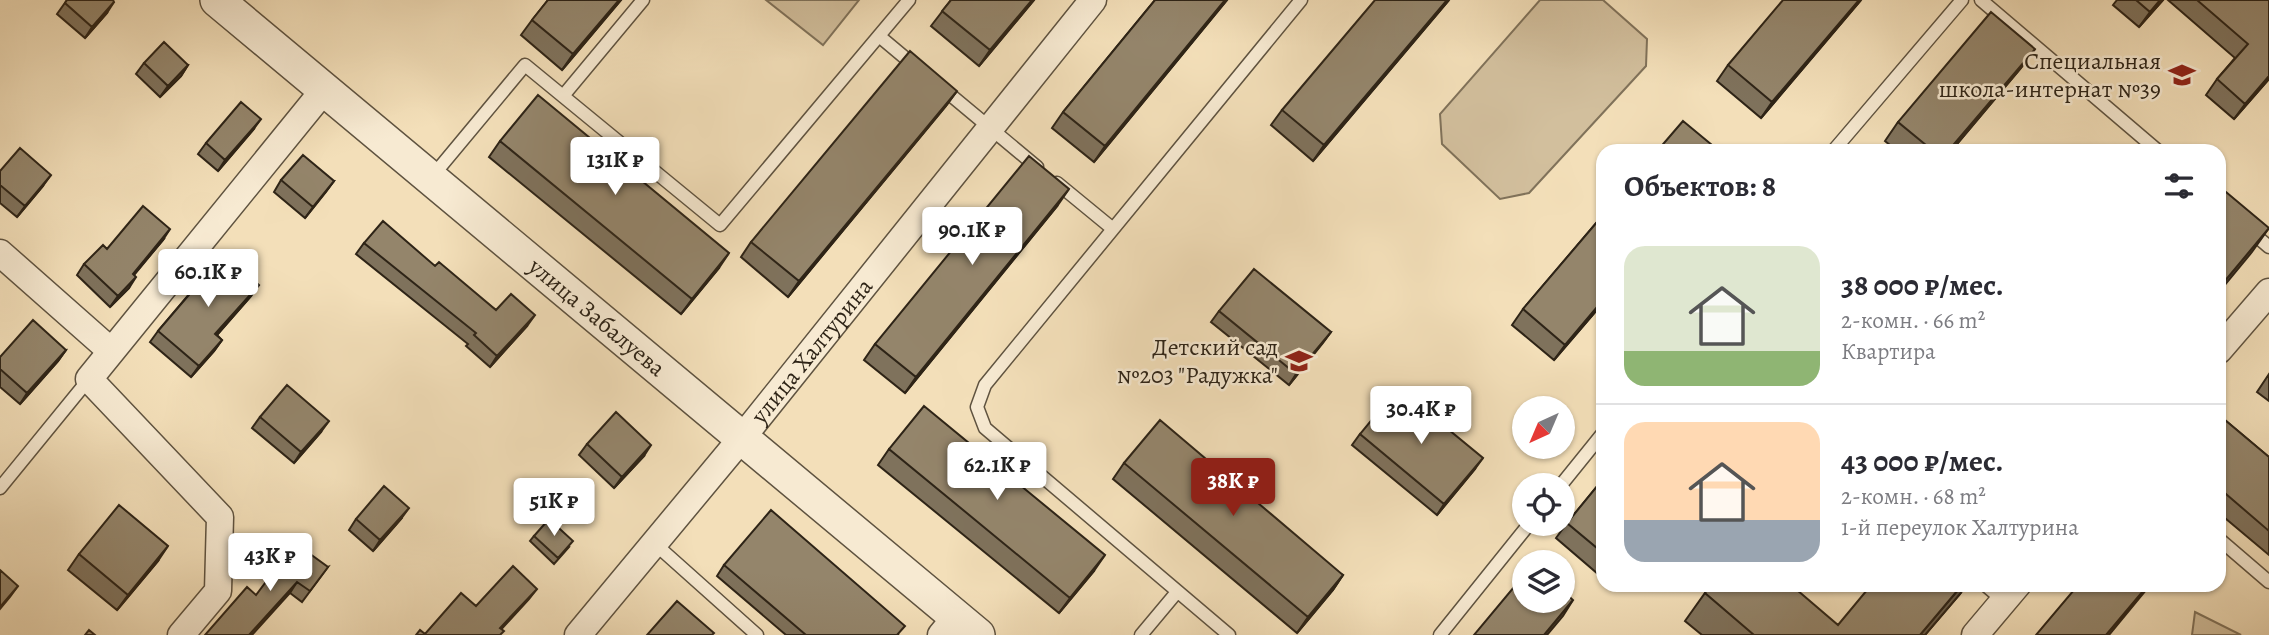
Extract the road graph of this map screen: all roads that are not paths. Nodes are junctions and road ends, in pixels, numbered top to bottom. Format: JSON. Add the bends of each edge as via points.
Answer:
{"nodes":[{"id":1,"x":217,"y":0,"type":"edge"},
{"id":2,"x":643,"y":0,"type":"edge"},
{"id":3,"x":909,"y":0,"type":"edge"},
{"id":4,"x":1093,"y":0,"type":"edge"},
{"id":5,"x":1301,"y":0,"type":"edge"},
{"id":6,"x":1962,"y":0,"type":"edge"},
{"id":7,"x":1981,"y":0,"type":"edge"},
{"id":8,"x":879,"y":36,"type":"junction"},
{"id":9,"x":324,"y":90,"type":"junction"},
{"id":10,"x":563,"y":96,"type":"junction"},
{"id":11,"x":990,"y":128,"type":"junction"},
{"id":12,"x":1839,"y":144,"type":"edge"},
{"id":13,"x":2150,"y":144,"type":"edge"},
{"id":14,"x":431,"y":179,"type":"junction"},
{"id":15,"x":2239,"y":221,"type":"edge"},
{"id":16,"x":1113,"y":229,"type":"junction"},
{"id":17,"x":2269,"y":247,"type":"edge"},
{"id":18,"x":0,"y":253,"type":"edge"},
{"id":19,"x":2269,"y":292,"type":"edge"},
{"id":20,"x":2226,"y":342,"type":"edge"},
{"id":21,"x":111,"y":351,"type":"junction"},
{"id":22,"x":89,"y":379,"type":"junction"},
{"id":23,"x":741,"y":439,"type":"junction"},
{"id":24,"x":1596,"y":442,"type":"edge"},
{"id":25,"x":1571,"y":473,"type":"edge"},
{"id":26,"x":0,"y":488,"type":"edge"},
{"id":27,"x":1520,"y":536,"type":"edge"},
{"id":28,"x":654,"y":543,"type":"junction"},
{"id":29,"x":2226,"y":544,"type":"edge"},
{"id":30,"x":2269,"y":582,"type":"edge"},
{"id":31,"x":1177,"y":592,"type":"junction"},
{"id":32,"x":2001,"y":592,"type":"edge"},
{"id":33,"x":959,"y":629,"type":"edge"},
{"id":34,"x":181,"y":635,"type":"edge"},
{"id":35,"x":578,"y":635,"type":"edge"},
{"id":36,"x":757,"y":635,"type":"edge"},
{"id":37,"x":1141,"y":635,"type":"edge"},
{"id":38,"x":1228,"y":635,"type":"edge"},
{"id":39,"x":1440,"y":635,"type":"edge"},
{"id":40,"x":1975,"y":635,"type":"edge"}],
"edges":[{"from":1,"to":9,"type":"street","name":"улица Забалуева"},
{"from":2,"to":10,"type":"lane"},
{"from":3,"to":8,"type":"lane"},
{"from":4,"to":11,"type":"street","name":"улица Халтурина"},
{"from":5,"to":16,"type":"lane"},
{"from":6,"to":12,"type":"lane"},
{"from":7,"to":13,"type":"lane"},
{"from":8,"to":10,"type":"lane","via":[[720,225]]},
{"from":8,"to":11,"type":"lane"},
{"from":9,"to":14,"type":"street","name":"улица Забалуева"},
{"from":9,"to":21,"type":"street"},
{"from":10,"to":14,"type":"lane","via":[[525,65]]},
{"from":11,"to":16,"type":"lane"},
{"from":11,"to":23,"type":"street","name":"улица Халтурина"},
{"from":14,"to":23,"type":"street","name":"улица Забалуева"},
{"from":15,"to":17,"type":"lane"},
{"from":16,"to":31,"type":"lane","via":[[985,385],[977,407],[985,428]]},
{"from":18,"to":21,"type":"street"},
{"from":19,"to":20,"type":"street"},
{"from":21,"to":22,"type":"street"},
{"from":22,"to":26,"type":"lane"},
{"from":22,"to":34,"type":"street","via":[[220,517],[218,591]]},
{"from":23,"to":28,"type":"street","name":"улица Халтурина"},
{"from":23,"to":33,"type":"street","name":"улица Забалуева"},
{"from":24,"to":25,"type":"lane"},
{"from":27,"to":39,"type":"lane"},
{"from":28,"to":35,"type":"street","name":"улица Халтурина"},
{"from":28,"to":36,"type":"lane"},
{"from":29,"to":30,"type":"lane"},
{"from":31,"to":37,"type":"lane"},
{"from":31,"to":38,"type":"lane"},
{"from":32,"to":40,"type":"street"}]}
